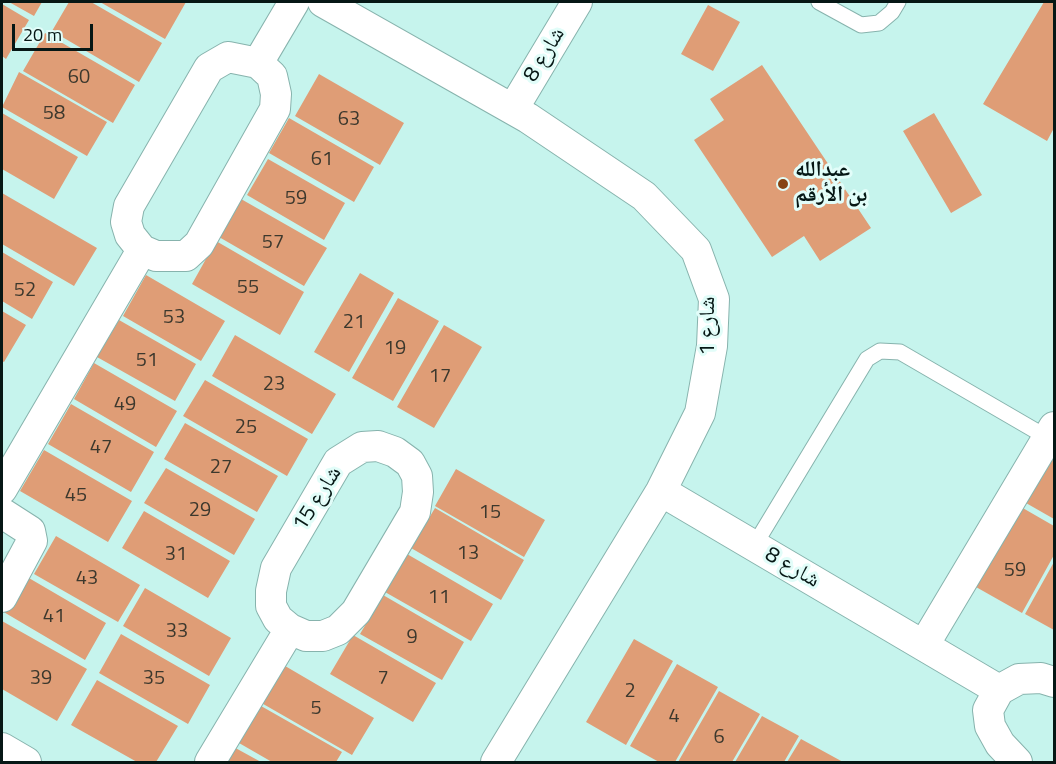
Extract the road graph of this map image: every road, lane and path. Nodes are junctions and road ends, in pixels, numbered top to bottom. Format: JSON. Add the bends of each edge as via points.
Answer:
{"nodes":[{"id":1,"x":294,"y":2,"type":"edge"},
{"id":2,"x":323,"y":2,"type":"edge"},
{"id":3,"x":577,"y":2,"type":"edge"},
{"id":4,"x":819,"y":2,"type":"edge"},
{"id":5,"x":898,"y":2,"type":"edge"},
{"id":6,"x":258,"y":63,"type":"junction"},
{"id":7,"x":513,"y":109,"type":"junction"},
{"id":8,"x":142,"y":250,"type":"junction"},
{"id":9,"x":1051,"y":433,"type":"edge"},
{"id":10,"x":2,"y":489,"type":"edge"},
{"id":11,"x":661,"y":490,"type":"junction"},
{"id":12,"x":2,"y":513,"type":"edge"},
{"id":13,"x":754,"y":546,"type":"junction"},
{"id":14,"x":2,"y":597,"type":"edge"},
{"id":15,"x":290,"y":629,"type":"junction"},
{"id":16,"x":924,"y":645,"type":"junction"},
{"id":17,"x":1054,"y":682,"type":"edge"},
{"id":18,"x":999,"y":690,"type":"junction"},
{"id":19,"x":2,"y":748,"type":"edge"},
{"id":20,"x":26,"y":762,"type":"edge"},
{"id":21,"x":210,"y":762,"type":"edge"},
{"id":22,"x":498,"y":762,"type":"edge"},
{"id":23,"x":1017,"y":762,"type":"edge"}],
"edges":[{"from":1,"to":6,"type":"street"},
{"from":2,"to":7,"type":"street","name":"شارع 1"},
{"from":3,"to":7,"type":"street","name":"شارع 8"},
{"from":4,"to":5,"type":"lane","via":[[861,25],[879,23]]},
{"from":6,"to":8,"type":"street","via":[[228,57],[209,68],[129,206],[126,222]]},
{"from":6,"to":8,"type":"street","via":[[272,76],[275,109],[200,244],[186,256],[172,258]]},
{"from":7,"to":11,"type":"street","name":"شارع 1","via":[[644,196],[696,250],[714,299],[712,346],[700,413]]},
{"from":8,"to":10,"type":"street"},
{"from":9,"to":13,"type":"lane","via":[[900,352],[880,351],[867,359]]},
{"from":9,"to":16,"type":"street"},
{"from":11,"to":13,"type":"street","name":"شارع 8"},
{"from":11,"to":22,"type":"street","name":"شارع 1"},
{"from":12,"to":14,"type":"street","via":[[30,531],[33,541]]},
{"from":13,"to":16,"type":"street","name":"شارع 8"},
{"from":15,"to":15,"type":"street","name":"شارع 15","via":[[306,636],[323,636],[338,630],[356,612],[414,512],[417,476],[410,463],[395,452],[378,446],[362,447],[338,462],[276,568],[271,606]]},
{"from":15,"to":21,"type":"street"},
{"from":16,"to":18,"type":"street","name":"شارع 8"},
{"from":17,"to":18,"type":"street","via":[[1030,677]]},
{"from":18,"to":23,"type":"street","via":[[988,710],[990,726]]},
{"from":19,"to":20,"type":"street"}]}
